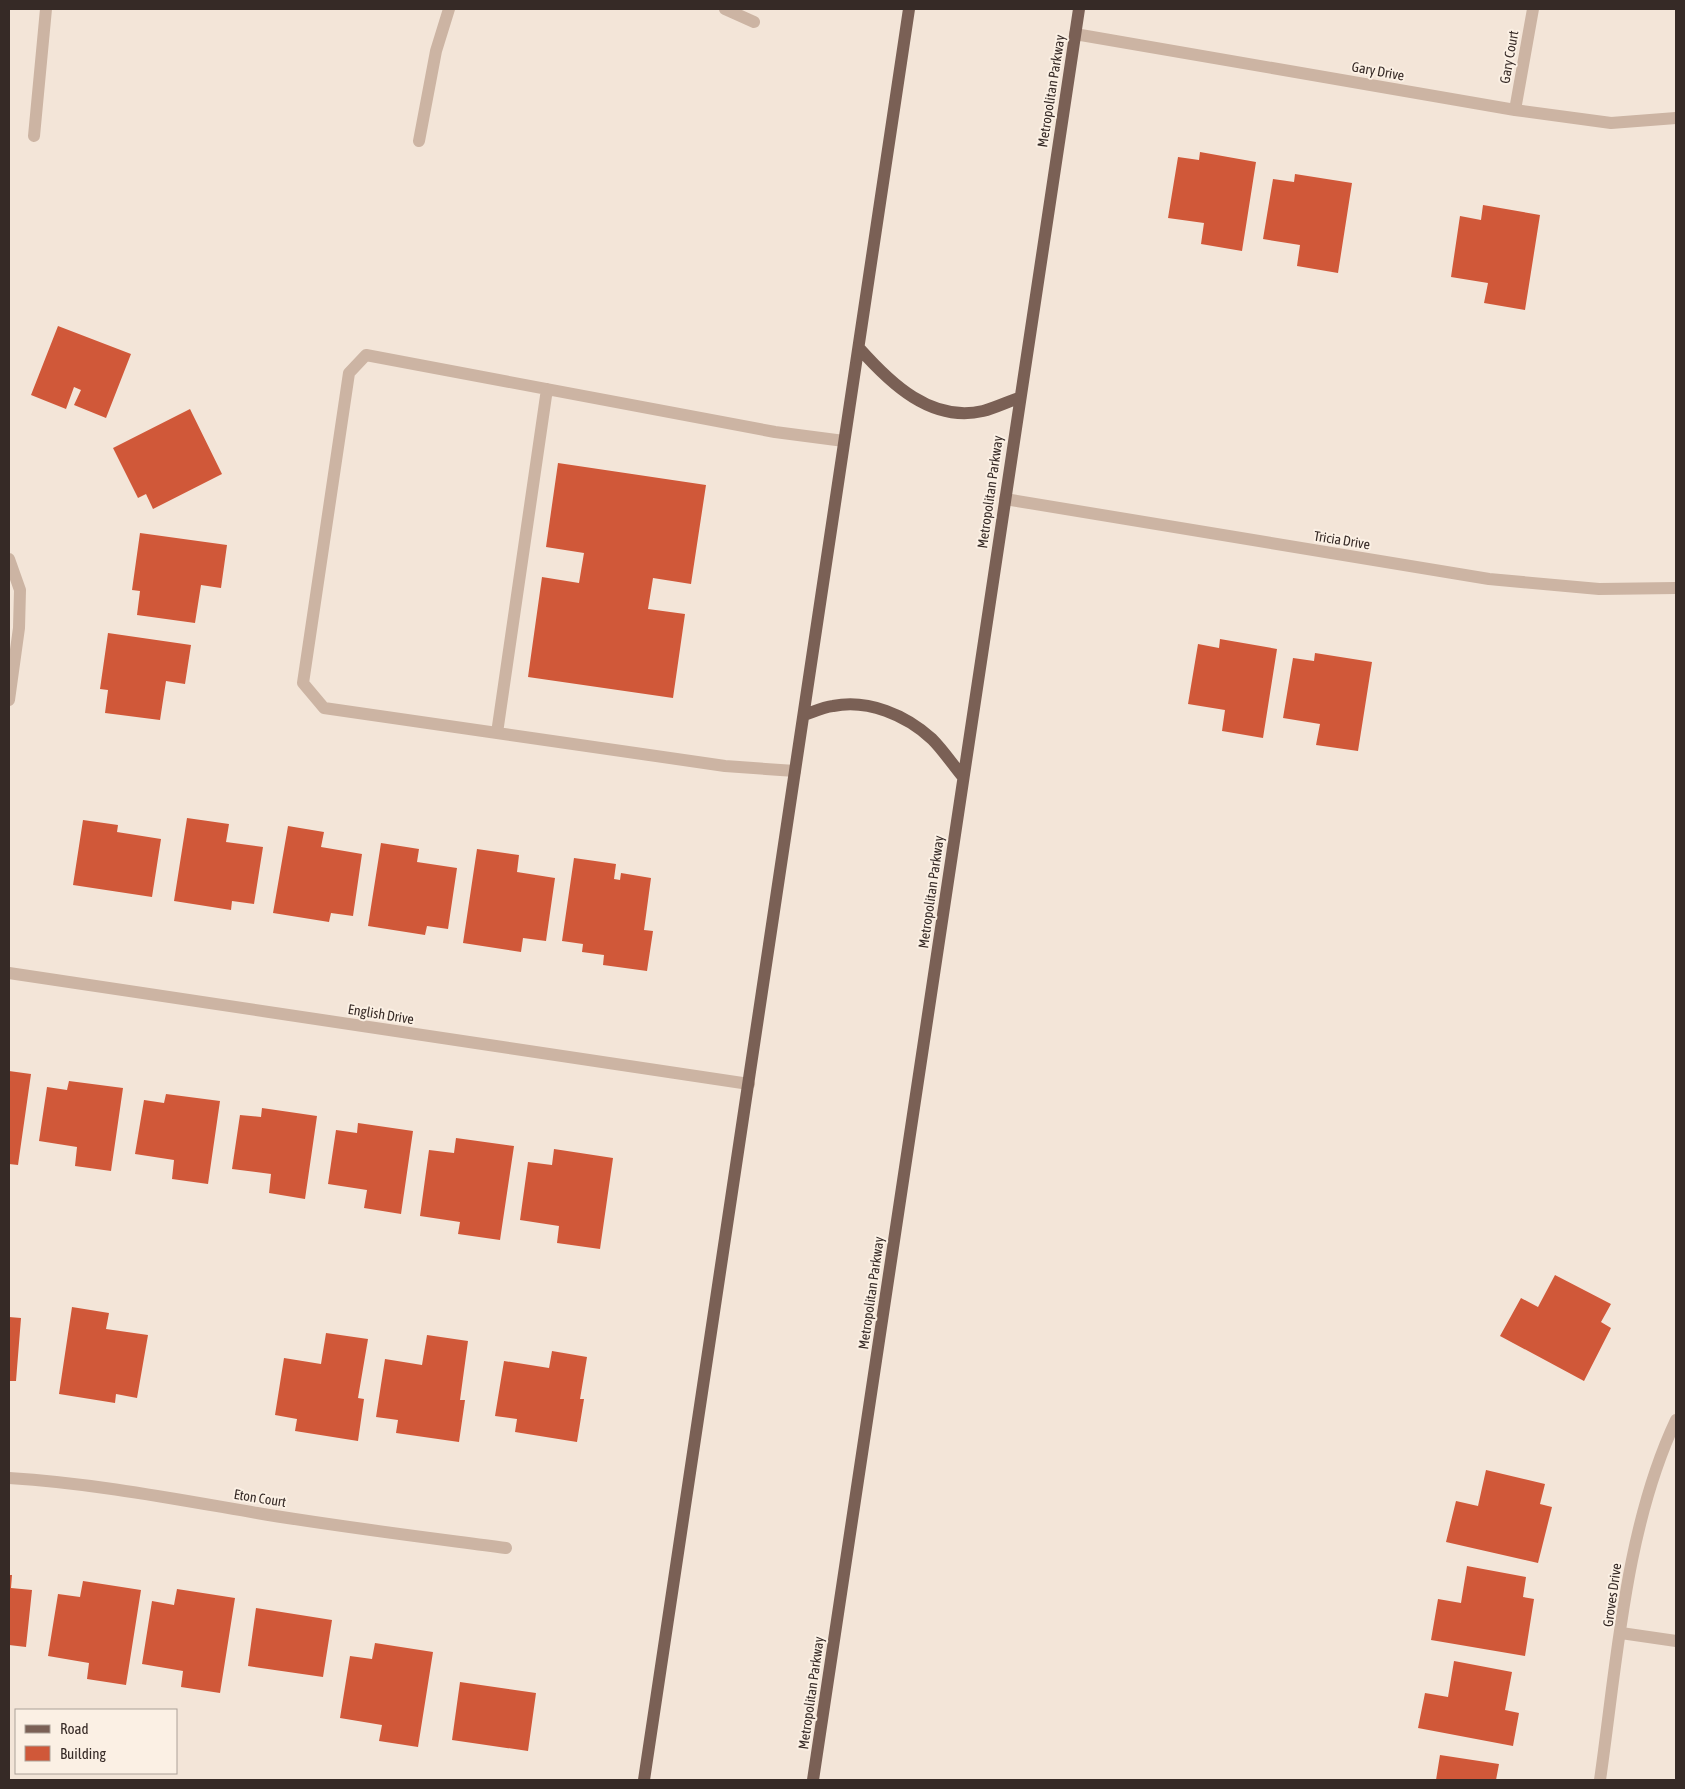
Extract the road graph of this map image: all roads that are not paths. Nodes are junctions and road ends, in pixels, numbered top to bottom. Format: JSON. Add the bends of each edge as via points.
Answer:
{"nodes":[{"id":1,"x":46,"y":9,"type":"edge"},
{"id":2,"x":449,"y":9,"type":"edge"},
{"id":3,"x":725,"y":9,"type":"edge"},
{"id":4,"x":909,"y":9,"type":"edge"},
{"id":5,"x":1079,"y":9,"type":"edge"},
{"id":6,"x":1533,"y":9,"type":"edge"},
{"id":7,"x":754,"y":22,"type":"dead end"},
{"id":8,"x":1075,"y":34,"type":"junction"},
{"id":9,"x":1516,"y":110,"type":"junction"},
{"id":10,"x":1676,"y":118,"type":"edge"},
{"id":11,"x":34,"y":136,"type":"dead end"},
{"id":12,"x":420,"y":141,"type":"dead end"},
{"id":13,"x":858,"y":348,"type":"junction"},
{"id":14,"x":548,"y":389,"type":"junction"},
{"id":15,"x":1019,"y":398,"type":"junction"},
{"id":16,"x":844,"y":441,"type":"junction"},
{"id":17,"x":1005,"y":499,"type":"junction"},
{"id":18,"x":9,"y":559,"type":"edge"},
{"id":19,"x":1676,"y":588,"type":"edge"},
{"id":20,"x":9,"y":700,"type":"edge"},
{"id":21,"x":804,"y":715,"type":"junction"},
{"id":22,"x":497,"y":733,"type":"junction"},
{"id":23,"x":796,"y":771,"type":"junction"},
{"id":24,"x":963,"y":778,"type":"junction"},
{"id":25,"x":9,"y":973,"type":"edge"},
{"id":26,"x":748,"y":1084,"type":"junction"},
{"id":27,"x":1676,"y":1420,"type":"edge"},
{"id":28,"x":9,"y":1478,"type":"edge"},
{"id":29,"x":506,"y":1548,"type":"dead end"},
{"id":30,"x":1621,"y":1633,"type":"junction"},
{"id":31,"x":1676,"y":1641,"type":"edge"},
{"id":32,"x":644,"y":1780,"type":"edge"},
{"id":33,"x":813,"y":1780,"type":"edge"},
{"id":34,"x":1600,"y":1780,"type":"edge"}],
"edges":[{"from":1,"to":11,"type":"street"},
{"from":2,"to":12,"type":"street","via":[[436,51]]},
{"from":3,"to":7,"type":"street"},
{"from":4,"to":13,"type":"main road"},
{"from":5,"to":8,"type":"main road","name":"Metropolitan Parkway"},
{"from":6,"to":9,"type":"street","name":"Gary Court"},
{"from":8,"to":9,"type":"street","name":"Gary Drive"},
{"from":8,"to":15,"type":"main road","name":"Metropolitan Parkway"},
{"from":9,"to":10,"type":"street","name":"Gary Drive","via":[[1611,123]]},
{"from":13,"to":15,"type":"main road","via":[[886,379],[935,409],[959,413],[982,411]]},
{"from":13,"to":16,"type":"main road"},
{"from":14,"to":16,"type":"street","via":[[775,432]]},
{"from":14,"to":22,"type":"street"},
{"from":14,"to":22,"type":"street","via":[[366,355],[349,373],[304,674],[303,683],[324,708]]},
{"from":15,"to":17,"type":"main road","name":"Metropolitan Parkway"},
{"from":16,"to":21,"type":"main road"},
{"from":17,"to":19,"type":"street","name":"Tricia Drive","via":[[1489,579],[1599,589]]},
{"from":17,"to":24,"type":"main road","name":"Metropolitan Parkway"},
{"from":18,"to":20,"type":"street","via":[[20,590],[19,628]]},
{"from":21,"to":23,"type":"main road"},
{"from":21,"to":24,"type":"main road","via":[[833,705],[886,710],[911,722],[932,739]]},
{"from":22,"to":23,"type":"street","via":[[725,766]]},
{"from":23,"to":26,"type":"main road"},
{"from":24,"to":33,"type":"main road","name":"Metropolitan Parkway"},
{"from":25,"to":26,"type":"street","name":"English Drive"},
{"from":26,"to":32,"type":"main road"},
{"from":27,"to":30,"type":"street","name":"Groves Drive","via":[[1640,1522]]},
{"from":28,"to":29,"type":"street","name":"Eton Court","via":[[109,1488],[328,1525]]},
{"from":30,"to":31,"type":"street"},
{"from":30,"to":34,"type":"street","name":"Groves Drive"}]}
